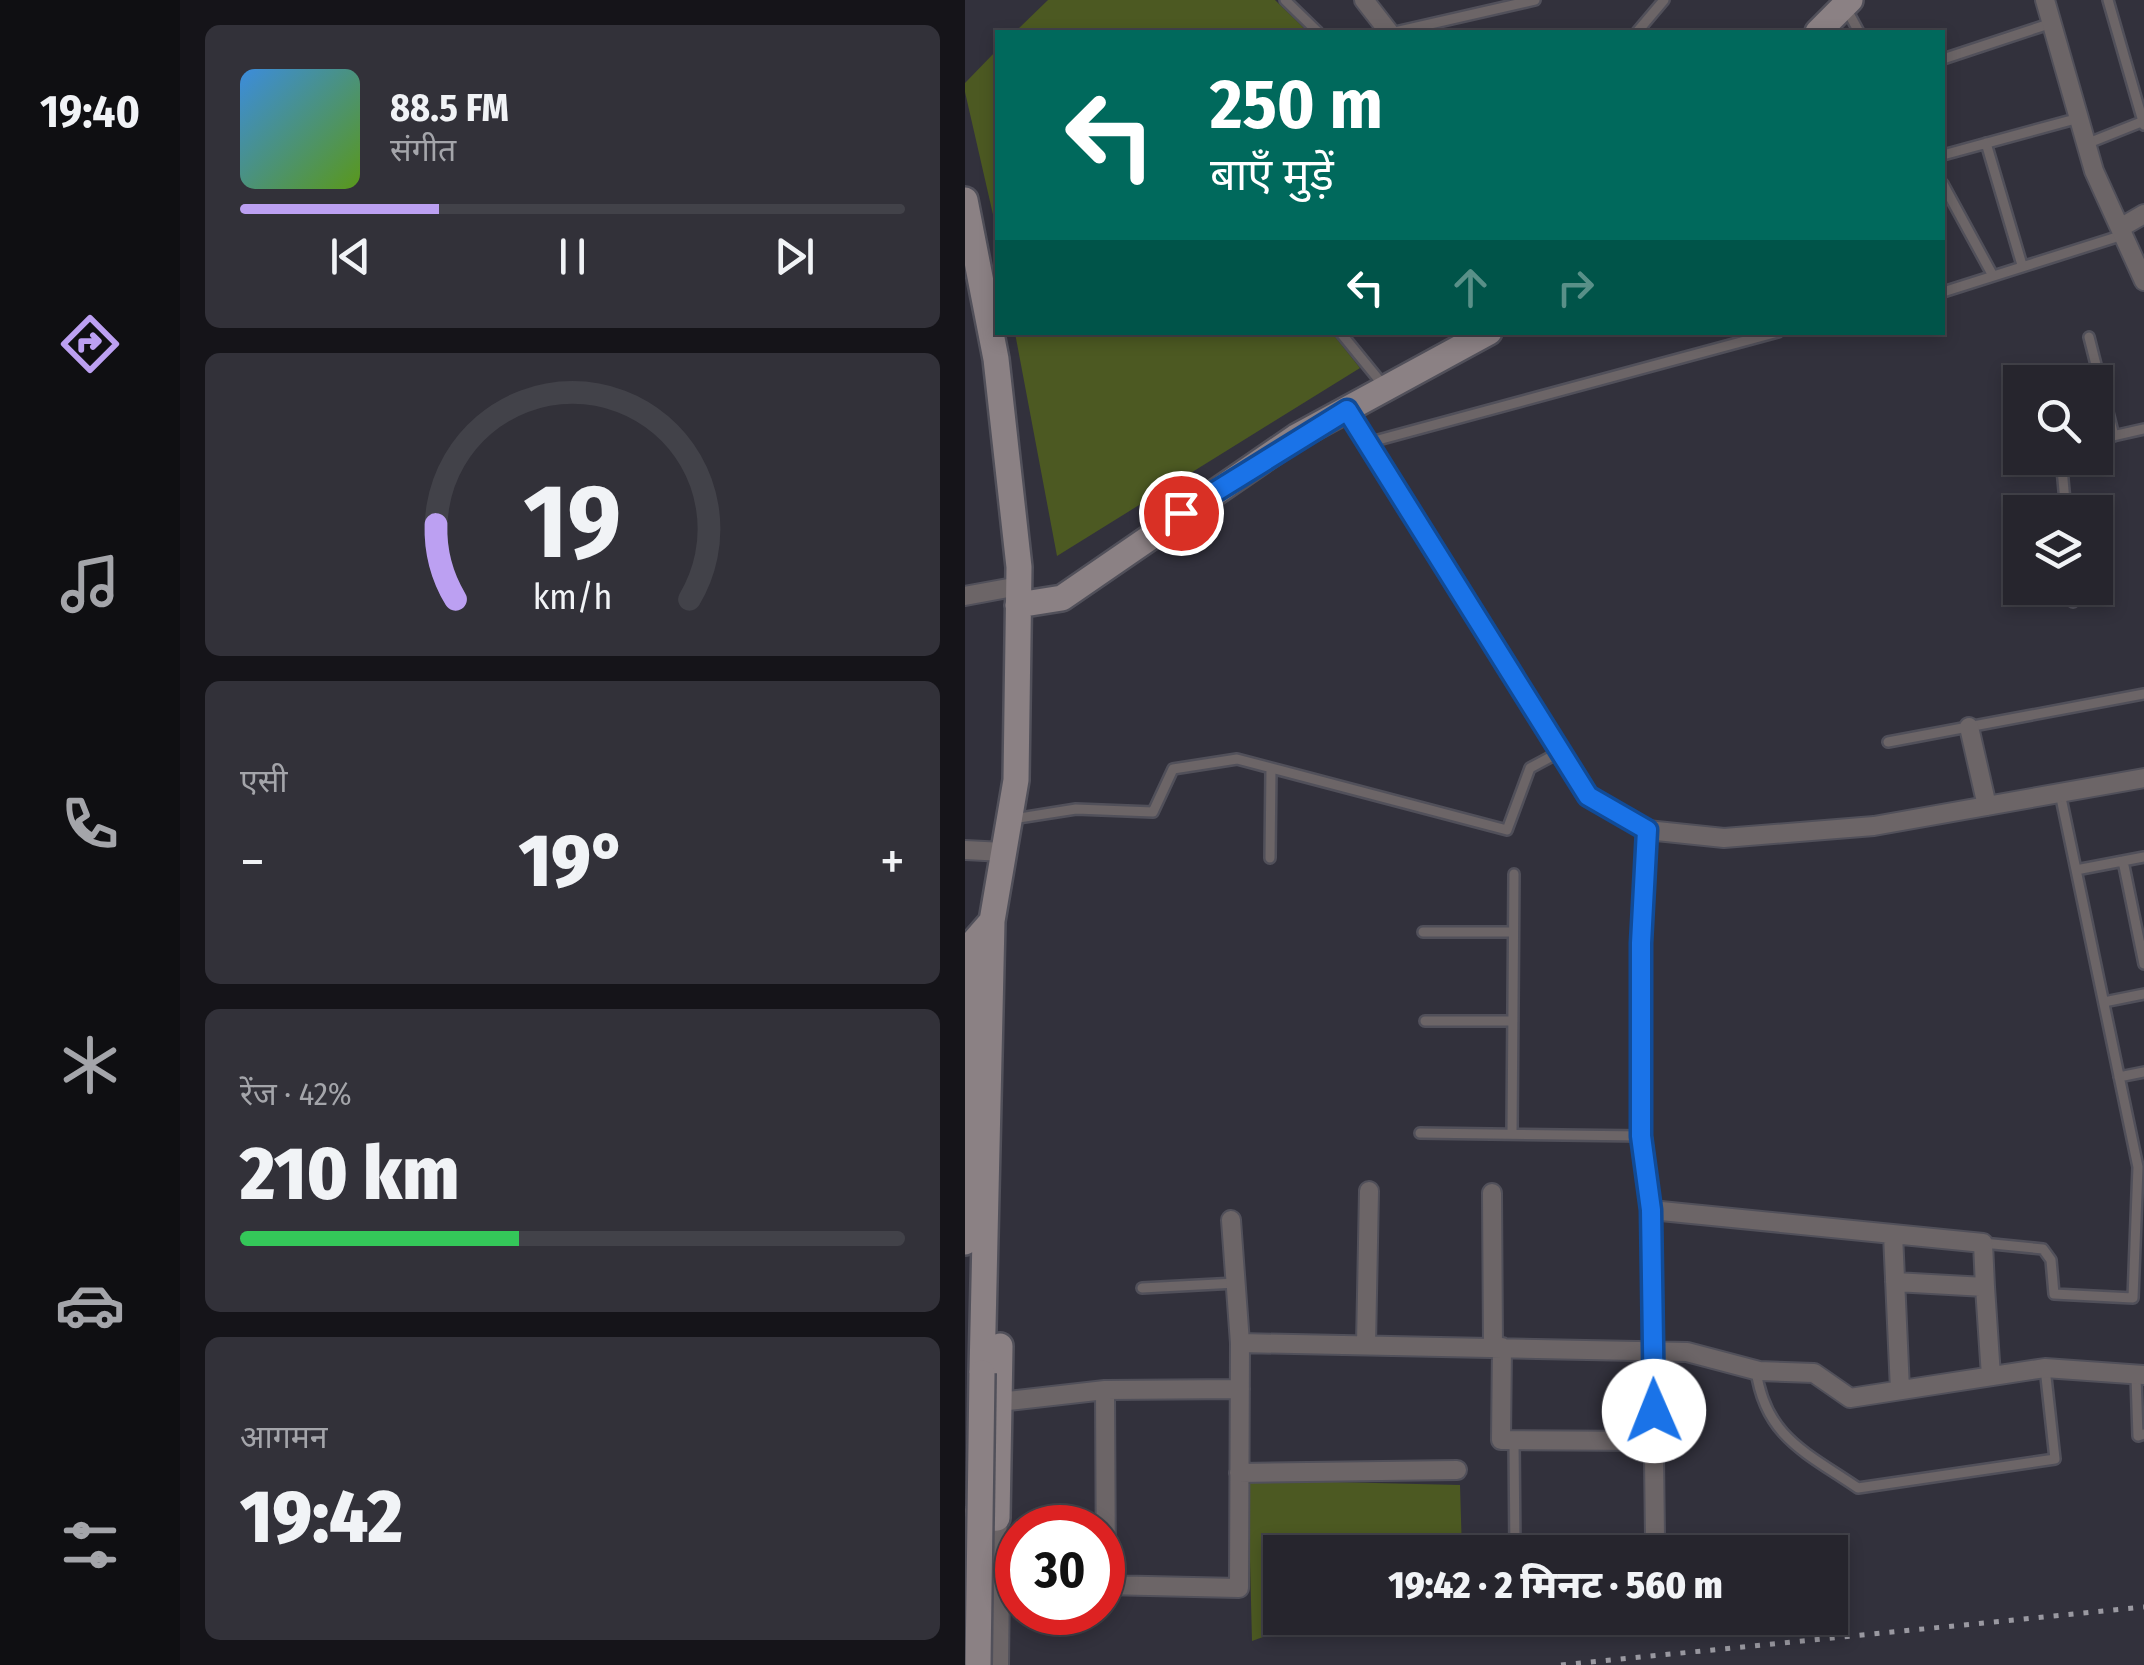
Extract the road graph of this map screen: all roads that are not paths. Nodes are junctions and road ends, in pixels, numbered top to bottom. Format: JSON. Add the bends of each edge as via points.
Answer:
{"nodes":[{"id":1,"x":1285,"y":0,"type":"edge"},
{"id":2,"x":1364,"y":0,"type":"edge"},
{"id":3,"x":1535,"y":0,"type":"edge"},
{"id":4,"x":1665,"y":0,"type":"edge"},
{"id":5,"x":2045,"y":0,"type":"edge"},
{"id":6,"x":2108,"y":0,"type":"edge"},
{"id":7,"x":1840,"y":4,"type":"edge"},
{"id":8,"x":2052,"y":24,"type":"junction"},
{"id":9,"x":1316,"y":30,"type":"edge"},
{"id":10,"x":1390,"y":30,"type":"edge"},
{"id":11,"x":1401,"y":30,"type":"edge"},
{"id":12,"x":1639,"y":30,"type":"edge"},
{"id":13,"x":1820,"y":30,"type":"edge"},
{"id":14,"x":1858,"y":30,"type":"edge"},
{"id":15,"x":1945,"y":58,"type":"edge"},
{"id":16,"x":2079,"y":118,"type":"junction"},
{"id":17,"x":2144,"y":122,"type":"edge"},
{"id":18,"x":1986,"y":143,"type":"junction"},
{"id":19,"x":2086,"y":144,"type":"junction"},
{"id":20,"x":1945,"y":154,"type":"edge"},
{"id":21,"x":1945,"y":188,"type":"edge"},
{"id":22,"x":965,"y":200,"type":"edge"},
{"id":23,"x":2144,"y":214,"type":"edge"},
{"id":24,"x":2121,"y":232,"type":"junction"},
{"id":25,"x":2022,"y":265,"type":"junction"},
{"id":26,"x":1992,"y":274,"type":"junction"},
{"id":27,"x":2142,"y":274,"type":"edge"},
{"id":28,"x":1945,"y":292,"type":"edge"},
{"id":29,"x":1342,"y":335,"type":"edge"},
{"id":30,"x":1483,"y":335,"type":"edge"},
{"id":31,"x":1767,"y":335,"type":"edge"},
{"id":32,"x":2089,"y":337,"type":"dead end"},
{"id":33,"x":1386,"y":388,"type":"junction"},
{"id":34,"x":1347,"y":410,"type":"junction"},
{"id":35,"x":2144,"y":429,"type":"edge"},
{"id":36,"x":2114,"y":436,"type":"joint"},
{"id":37,"x":1367,"y":444,"type":"junction"},
{"id":38,"x":965,"y":596,"type":"edge"},
{"id":39,"x":1018,"y":596,"type":"junction"},
{"id":40,"x":2144,"y":694,"type":"edge"},
{"id":41,"x":1969,"y":727,"type":"junction"},
{"id":42,"x":1888,"y":742,"type":"dead end"},
{"id":43,"x":1560,"y":752,"type":"junction"},
{"id":44,"x":1271,"y":768,"type":"junction"},
{"id":45,"x":2144,"y":778,"type":"edge"},
{"id":46,"x":2059,"y":793,"type":"junction"},
{"id":47,"x":1987,"y":806,"type":"junction"},
{"id":48,"x":1009,"y":819,"type":"junction"},
{"id":49,"x":1647,"y":830,"type":"junction"},
{"id":50,"x":965,"y":850,"type":"edge"},
{"id":51,"x":1003,"y":852,"type":"junction"},
{"id":52,"x":2144,"y":857,"type":"edge"},
{"id":53,"x":1270,"y":858,"type":"dead end"},
{"id":54,"x":2123,"y":861,"type":"junction"},
{"id":55,"x":2076,"y":870,"type":"junction"},
{"id":56,"x":1513,"y":874,"type":"dead end"},
{"id":57,"x":992,"y":921,"type":"junction"},
{"id":58,"x":1423,"y":932,"type":"dead end"},
{"id":59,"x":1513,"y":932,"type":"junction"},
{"id":60,"x":2144,"y":964,"type":"edge"},
{"id":61,"x":2144,"y":994,"type":"edge"},
{"id":62,"x":2104,"y":1002,"type":"junction"},
{"id":63,"x":1425,"y":1022,"type":"dead end"},
{"id":64,"x":1513,"y":1022,"type":"junction"},
{"id":65,"x":2144,"y":1072,"type":"edge"},
{"id":66,"x":2119,"y":1076,"type":"junction"},
{"id":67,"x":1420,"y":1133,"type":"dead end"},
{"id":68,"x":1513,"y":1134,"type":"junction"},
{"id":69,"x":1641,"y":1136,"type":"junction"},
{"id":70,"x":1369,"y":1191,"type":"dead end"},
{"id":71,"x":1492,"y":1194,"type":"dead end"},
{"id":72,"x":1651,"y":1210,"type":"junction"},
{"id":73,"x":1231,"y":1220,"type":"dead end"},
{"id":74,"x":1893,"y":1234,"type":"junction"},
{"id":75,"x":965,"y":1242,"type":"edge"},
{"id":76,"x":1983,"y":1243,"type":"junction"},
{"id":77,"x":2139,"y":1276,"type":"edge"},
{"id":78,"x":1895,"y":1282,"type":"junction"},
{"id":79,"x":1236,"y":1283,"type":"junction"},
{"id":80,"x":1985,"y":1287,"type":"junction"},
{"id":81,"x":1143,"y":1288,"type":"dead end"},
{"id":82,"x":1240,"y":1343,"type":"junction"},
{"id":83,"x":1366,"y":1345,"type":"junction"},
{"id":84,"x":1497,"y":1346,"type":"junction"},
{"id":85,"x":1653,"y":1351,"type":"junction"},
{"id":86,"x":2045,"y":1368,"type":"junction"},
{"id":87,"x":1756,"y":1370,"type":"junction"},
{"id":88,"x":1991,"y":1376,"type":"junction"},
{"id":89,"x":2140,"y":1376,"type":"edge"},
{"id":90,"x":1240,"y":1388,"type":"junction"},
{"id":91,"x":1105,"y":1390,"type":"junction"},
{"id":92,"x":1900,"y":1390,"type":"junction"},
{"id":93,"x":999,"y":1402,"type":"junction"},
{"id":94,"x":2144,"y":1434,"type":"edge"},
{"id":95,"x":1514,"y":1440,"type":"junction"},
{"id":96,"x":1654,"y":1442,"type":"junction"},
{"id":97,"x":1457,"y":1470,"type":"dead end"},
{"id":98,"x":1239,"y":1472,"type":"junction"},
{"id":99,"x":997,"y":1505,"type":"edge"},
{"id":100,"x":1105,"y":1505,"type":"edge"},
{"id":101,"x":995,"y":1518,"type":"edge"},
{"id":102,"x":965,"y":1521,"type":"edge"},
{"id":103,"x":1515,"y":1535,"type":"edge"},
{"id":104,"x":1655,"y":1535,"type":"edge"},
{"id":105,"x":1125,"y":1585,"type":"edge"},
{"id":106,"x":1003,"y":1635,"type":"edge"},
{"id":107,"x":978,"y":1665,"type":"edge"},
{"id":108,"x":999,"y":1665,"type":"edge"}],
"edges":[{"from":1,"to":9,"type":"lane"},
{"from":2,"to":10,"type":"street"},
{"from":3,"to":11,"type":"lane"},
{"from":4,"to":12,"type":"lane"},
{"from":5,"to":8,"type":"street"},
{"from":6,"to":17,"type":"lane"},
{"from":7,"to":13,"type":"street"},
{"from":7,"to":14,"type":"lane"},
{"from":8,"to":15,"type":"lane"},
{"from":8,"to":16,"type":"street"},
{"from":16,"to":18,"type":"lane"},
{"from":16,"to":19,"type":"street"},
{"from":17,"to":19,"type":"lane"},
{"from":18,"to":20,"type":"lane"},
{"from":18,"to":25,"type":"lane"},
{"from":19,"to":24,"type":"street"},
{"from":21,"to":26,"type":"lane"},
{"from":22,"to":39,"type":"street","via":[[996,359]]},
{"from":23,"to":24,"type":"street"},
{"from":24,"to":25,"type":"lane"},
{"from":24,"to":27,"type":"street"},
{"from":25,"to":26,"type":"lane"},
{"from":26,"to":28,"type":"lane","via":[[1988,281]]},
{"from":29,"to":33,"type":"lane"},
{"from":30,"to":33,"type":"street"},
{"from":31,"to":37,"type":"lane"},
{"from":32,"to":36,"type":"lane"},
{"from":33,"to":34,"type":"street"},
{"from":34,"to":37,"type":"street"},
{"from":34,"to":39,"type":"street","via":[[1249,468],[1061,598]]},
{"from":35,"to":36,"type":"lane"},
{"from":37,"to":43,"type":"street"},
{"from":38,"to":39,"type":"street"},
{"from":39,"to":48,"type":"street"},
{"from":40,"to":41,"type":"lane"},
{"from":41,"to":42,"type":"lane"},
{"from":41,"to":47,"type":"street"},
{"from":43,"to":44,"type":"lane","via":[[1529,768],[1507,830]]},
{"from":43,"to":49,"type":"street","via":[[1588,796]]},
{"from":44,"to":48,"type":"lane","via":[[1237,760],[1173,769],[1153,812],[1076,809]]},
{"from":44,"to":53,"type":"lane"},
{"from":45,"to":46,"type":"street"},
{"from":46,"to":47,"type":"street"},
{"from":46,"to":55,"type":"lane"},
{"from":47,"to":49,"type":"street","via":[[1874,826],[1724,838]]},
{"from":48,"to":51,"type":"street"},
{"from":49,"to":69,"type":"street"},
{"from":50,"to":51,"type":"street"},
{"from":51,"to":57,"type":"street"},
{"from":52,"to":54,"type":"lane"},
{"from":54,"to":55,"type":"lane"},
{"from":54,"to":60,"type":"lane"},
{"from":55,"to":62,"type":"lane"},
{"from":56,"to":59,"type":"lane"},
{"from":57,"to":75,"type":"street","via":[[972,944]]},
{"from":57,"to":93,"type":"street","via":[[1009,945]]},
{"from":57,"to":107,"type":"street","bridge":true},
{"from":58,"to":59,"type":"lane"},
{"from":59,"to":64,"type":"lane"},
{"from":61,"to":62,"type":"lane"},
{"from":62,"to":66,"type":"lane"},
{"from":63,"to":64,"type":"lane"},
{"from":64,"to":68,"type":"lane"},
{"from":65,"to":66,"type":"lane"},
{"from":66,"to":77,"type":"lane","via":[[2138,1167]]},
{"from":67,"to":68,"type":"lane"},
{"from":68,"to":69,"type":"lane"},
{"from":69,"to":72,"type":"street"},
{"from":70,"to":83,"type":"street"},
{"from":71,"to":84,"type":"street"},
{"from":72,"to":74,"type":"street"},
{"from":72,"to":85,"type":"street"},
{"from":73,"to":79,"type":"street"},
{"from":74,"to":76,"type":"street"},
{"from":74,"to":78,"type":"street"},
{"from":76,"to":77,"type":"lane","via":[[2043,1250],[2051,1260],[2053,1294],[2133,1298]]},
{"from":76,"to":80,"type":"street"},
{"from":78,"to":80,"type":"street"},
{"from":78,"to":92,"type":"street"},
{"from":79,"to":81,"type":"lane"},
{"from":79,"to":82,"type":"street"},
{"from":80,"to":88,"type":"street"},
{"from":82,"to":83,"type":"street"},
{"from":82,"to":90,"type":"street"},
{"from":83,"to":84,"type":"street"},
{"from":84,"to":85,"type":"street"},
{"from":84,"to":95,"type":"street","via":[[1501,1440]]},
{"from":85,"to":87,"type":"street","via":[[1687,1352]]},
{"from":85,"to":96,"type":"street"},
{"from":86,"to":87,"type":"lane","via":[[2055,1459],[1859,1488],[1785,1438],[1761,1404]]},
{"from":86,"to":88,"type":"street"},
{"from":86,"to":89,"type":"street"},
{"from":87,"to":92,"type":"street","via":[[1814,1373],[1849,1398]]},
{"from":88,"to":92,"type":"street"},
{"from":89,"to":94,"type":"lane","via":[[2138,1436]]},
{"from":90,"to":91,"type":"street"},
{"from":90,"to":98,"type":"street"},
{"from":91,"to":93,"type":"street"},
{"from":91,"to":100,"type":"street"},
{"from":93,"to":99,"type":"street"},
{"from":95,"to":96,"type":"street"},
{"from":95,"to":103,"type":"lane"},
{"from":96,"to":104,"type":"street"},
{"from":97,"to":98,"type":"street"},
{"from":98,"to":105,"type":"street","via":[[1239,1588]]},
{"from":101,"to":102,"type":"street"},
{"from":106,"to":108,"type":"street"}]}
